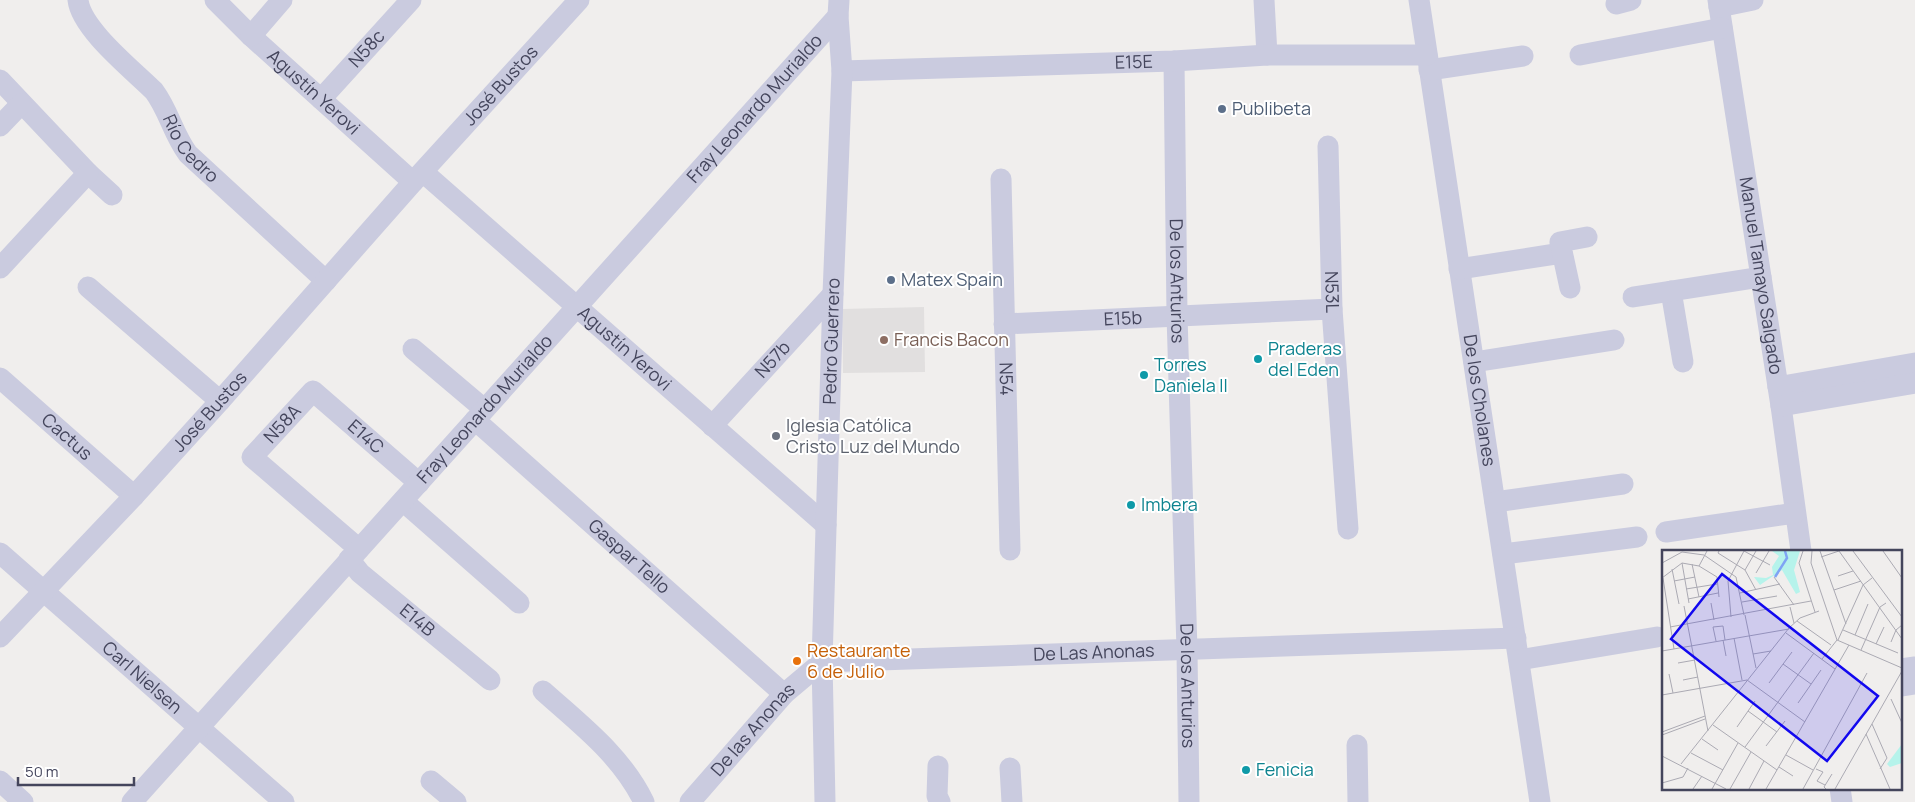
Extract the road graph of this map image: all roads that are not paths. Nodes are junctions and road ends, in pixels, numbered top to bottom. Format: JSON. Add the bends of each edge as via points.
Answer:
{"nodes":[{"id":1,"x":78,"y":0,"type":"edge"},
{"id":2,"x":215,"y":0,"type":"edge"},
{"id":3,"x":282,"y":0,"type":"edge"},
{"id":4,"x":411,"y":0,"type":"edge"},
{"id":5,"x":579,"y":0,"type":"edge"},
{"id":6,"x":1264,"y":0,"type":"edge"},
{"id":7,"x":1419,"y":0,"type":"edge"},
{"id":8,"x":1753,"y":0,"type":"edge"},
{"id":9,"x":1718,"y":3,"type":"edge"},
{"id":10,"x":838,"y":8,"type":"edge"},
{"id":11,"x":1722,"y":28,"type":"junction"},
{"id":12,"x":257,"y":29,"type":"junction"},
{"id":13,"x":1267,"y":55,"type":"junction"},
{"id":14,"x":1580,"y":55,"type":"dead end"},
{"id":15,"x":1523,"y":56,"type":"dead end"},
{"id":16,"x":1174,"y":61,"type":"junction"},
{"id":17,"x":1428,"y":63,"type":"junction"},
{"id":18,"x":842,"y":72,"type":"junction"},
{"id":19,"x":0,"y":80,"type":"edge"},
{"id":20,"x":321,"y":99,"type":"junction"},
{"id":21,"x":21,"y":104,"type":"junction"},
{"id":22,"x":0,"y":126,"type":"edge"},
{"id":23,"x":1328,"y":146,"type":"dead end"},
{"id":24,"x":88,"y":173,"type":"junction"},
{"id":25,"x":418,"y":177,"type":"junction"},
{"id":26,"x":1001,"y":179,"type":"dead end"},
{"id":27,"x":112,"y":195,"type":"dead end"},
{"id":28,"x":1586,"y":237,"type":"dead end"},
{"id":29,"x":1562,"y":253,"type":"junction"},
{"id":30,"x":0,"y":268,"type":"edge"},
{"id":31,"x":1459,"y":269,"type":"junction"},
{"id":32,"x":1760,"y":277,"type":"junction"},
{"id":33,"x":326,"y":280,"type":"junction"},
{"id":34,"x":88,"y":287,"type":"dead end"},
{"id":35,"x":1570,"y":288,"type":"dead end"},
{"id":36,"x":1671,"y":291,"type":"junction"},
{"id":37,"x":833,"y":294,"type":"junction"},
{"id":38,"x":1633,"y":297,"type":"dead end"},
{"id":39,"x":576,"y":306,"type":"junction"},
{"id":40,"x":1332,"y":309,"type":"junction"},
{"id":41,"x":1177,"y":315,"type":"junction"},
{"id":42,"x":1004,"y":324,"type":"junction"},
{"id":43,"x":1614,"y":340,"type":"dead end"},
{"id":44,"x":413,"y":349,"type":"dead end"},
{"id":45,"x":1474,"y":362,"type":"junction"},
{"id":46,"x":1683,"y":362,"type":"dead end"},
{"id":47,"x":1915,"y":363,"type":"edge"},
{"id":48,"x":0,"y":378,"type":"edge"},
{"id":49,"x":1915,"y":383,"type":"edge"},
{"id":50,"x":313,"y":391,"type":"joint"},
{"id":51,"x":1779,"y":397,"type":"junction"},
{"id":52,"x":220,"y":401,"type":"junction"},
{"id":53,"x":479,"y":414,"type":"junction"},
{"id":54,"x":712,"y":426,"type":"junction"},
{"id":55,"x":252,"y":457,"type":"joint"},
{"id":56,"x":419,"y":483,"type":"junction"},
{"id":57,"x":1622,"y":484,"type":"dead end"},
{"id":58,"x":134,"y":496,"type":"junction"},
{"id":59,"x":403,"y":502,"type":"junction"},
{"id":60,"x":1495,"y":502,"type":"junction"},
{"id":61,"x":1795,"y":513,"type":"junction"},
{"id":62,"x":826,"y":525,"type":"junction"},
{"id":63,"x":1348,"y":529,"type":"dead end"},
{"id":64,"x":1666,"y":532,"type":"dead end"},
{"id":65,"x":1637,"y":537,"type":"dead end"},
{"id":66,"x":1010,"y":550,"type":"dead end"},
{"id":67,"x":1801,"y":550,"type":"edge"},
{"id":68,"x":0,"y":553,"type":"edge"},
{"id":69,"x":354,"y":554,"type":"junction"},
{"id":70,"x":1503,"y":554,"type":"junction"},
{"id":71,"x":43,"y":590,"type":"junction"},
{"id":72,"x":519,"y":603,"type":"dead end"},
{"id":73,"x":0,"y":637,"type":"edge"},
{"id":74,"x":1657,"y":637,"type":"dead end"},
{"id":75,"x":1516,"y":638,"type":"junction"},
{"id":76,"x":1187,"y":650,"type":"junction"},
{"id":77,"x":1519,"y":660,"type":"junction"},
{"id":78,"x":822,"y":662,"type":"junction"},
{"id":79,"x":1915,"y":667,"type":"edge"},
{"id":80,"x":1902,"y":669,"type":"edge"},
{"id":81,"x":490,"y":680,"type":"dead end"},
{"id":82,"x":1915,"y":684,"type":"edge"},
{"id":83,"x":1902,"y":686,"type":"edge"},
{"id":84,"x":543,"y":691,"type":"dead end"},
{"id":85,"x":784,"y":694,"type":"junction"},
{"id":86,"x":200,"y":727,"type":"junction"},
{"id":87,"x":1358,"y":745,"type":"dead end"},
{"id":88,"x":938,"y":766,"type":"dead end"},
{"id":89,"x":1010,"y":768,"type":"dead end"},
{"id":90,"x":0,"y":781,"type":"edge"},
{"id":91,"x":431,"y":781,"type":"dead end"},
{"id":92,"x":23,"y":802,"type":"edge"},
{"id":93,"x":132,"y":802,"type":"edge"},
{"id":94,"x":284,"y":802,"type":"edge"},
{"id":95,"x":456,"y":802,"type":"edge"},
{"id":96,"x":644,"y":802,"type":"edge"},
{"id":97,"x":690,"y":802,"type":"edge"},
{"id":98,"x":825,"y":802,"type":"edge"},
{"id":99,"x":940,"y":802,"type":"edge"},
{"id":100,"x":1012,"y":802,"type":"edge"},
{"id":101,"x":1189,"y":802,"type":"edge"},
{"id":102,"x":1358,"y":802,"type":"edge"},
{"id":103,"x":1540,"y":802,"type":"edge"}],
"edges":[{"from":1,"to":33,"type":"street","name":"Río Cedro","via":[[85,20],[94,32],[162,101],[178,140],[188,154]]},
{"from":2,"to":12,"type":"street","name":"Agustín Yerovi"},
{"from":3,"to":12,"type":"street"},
{"from":4,"to":20,"type":"street","name":"N58c"},
{"from":5,"to":25,"type":"street","name":"José Bustos"},
{"from":6,"to":13,"type":"street"},
{"from":7,"to":17,"type":"street","name":"De los Cholanes"},
{"from":8,"to":9,"type":"street"},
{"from":9,"to":11,"type":"street","name":"Manuel Tamayo Salgado"},
{"from":10,"to":18,"type":"street","name":"Pedro Guerrero"},
{"from":10,"to":39,"type":"street","name":"Fray Leonardo Murialdo"},
{"from":11,"to":14,"type":"street"},
{"from":11,"to":32,"type":"street","name":"Manuel Tamayo Salgado"},
{"from":12,"to":20,"type":"street","name":"Agustín Yerovi"},
{"from":13,"to":16,"type":"street","name":"E15E"},
{"from":13,"to":17,"type":"street","name":"E15E"},
{"from":15,"to":17,"type":"street","name":"E15E"},
{"from":16,"to":18,"type":"street","name":"E15E"},
{"from":16,"to":41,"type":"street","name":"De los Anturios"},
{"from":17,"to":31,"type":"street","name":"De los Cholanes"},
{"from":18,"to":37,"type":"street","name":"Pedro Guerrero"},
{"from":19,"to":21,"type":"street"},
{"from":20,"to":25,"type":"street","name":"Agustín Yerovi"},
{"from":21,"to":22,"type":"street"},
{"from":21,"to":24,"type":"street"},
{"from":23,"to":40,"type":"street","name":"N53L"},
{"from":24,"to":27,"type":"street"},
{"from":24,"to":30,"type":"street"},
{"from":25,"to":33,"type":"street","name":"José Bustos"},
{"from":25,"to":39,"type":"street","name":"Agustín Yerovi"},
{"from":26,"to":42,"type":"street","name":"N54"},
{"from":28,"to":29,"type":"street","via":[[1560,242]]},
{"from":29,"to":31,"type":"street"},
{"from":29,"to":35,"type":"street"},
{"from":31,"to":45,"type":"street","name":"De los Cholanes"},
{"from":32,"to":36,"type":"street"},
{"from":32,"to":51,"type":"street","name":"Manuel Tamayo Salgado"},
{"from":33,"to":52,"type":"street","name":"José Bustos"},
{"from":34,"to":52,"type":"street"},
{"from":36,"to":38,"type":"street"},
{"from":36,"to":46,"type":"street"},
{"from":37,"to":54,"type":"street","name":"N57b"},
{"from":37,"to":62,"type":"street","name":"Pedro Guerrero"},
{"from":39,"to":53,"type":"street","name":"Fray Leonardo Murialdo"},
{"from":39,"to":54,"type":"street","name":"Agustín Yerovi"},
{"from":40,"to":41,"type":"street","name":"E15b"},
{"from":40,"to":63,"type":"street","name":"N53L"},
{"from":41,"to":42,"type":"street","name":"E15b"},
{"from":41,"to":76,"type":"street","name":"De los Anturios"},
{"from":42,"to":66,"type":"street","name":"N54"},
{"from":43,"to":45,"type":"street"},
{"from":44,"to":53,"type":"street","name":"Gaspar Tello"},
{"from":45,"to":60,"type":"street","name":"De los Cholanes"},
{"from":47,"to":51,"type":"street"},
{"from":48,"to":58,"type":"street","name":"Cactus"},
{"from":49,"to":51,"type":"street"},
{"from":50,"to":55,"type":"street","name":"N58A"},
{"from":50,"to":56,"type":"street","name":"E14C"},
{"from":51,"to":61,"type":"street","name":"Manuel Tamayo Salgado"},
{"from":52,"to":58,"type":"street","name":"José Bustos"},
{"from":53,"to":56,"type":"street","name":"Fray Leonardo Murialdo"},
{"from":53,"to":85,"type":"street","name":"Gaspar Tello"},
{"from":54,"to":62,"type":"street","name":"Agustín Yerovi"},
{"from":55,"to":69,"type":"street","name":"E14B"},
{"from":56,"to":59,"type":"street","name":"Fray Leonardo Murialdo"},
{"from":57,"to":60,"type":"street"},
{"from":58,"to":71,"type":"street","name":"José Bustos"},
{"from":59,"to":69,"type":"street","name":"Fray Leonardo Murialdo"},
{"from":59,"to":72,"type":"street"},
{"from":60,"to":70,"type":"street","name":"De los Cholanes"},
{"from":61,"to":64,"type":"street"},
{"from":61,"to":67,"type":"street","name":"Manuel Tamayo Salgado"},
{"from":62,"to":78,"type":"street","name":"Pedro Guerrero"},
{"from":65,"to":70,"type":"street"},
{"from":68,"to":71,"type":"street","name":"Carl Nielsen"},
{"from":69,"to":81,"type":"street","name":"E14B","via":[[360,573]]},
{"from":69,"to":86,"type":"street","name":"Fray Leonardo Murialdo"},
{"from":70,"to":75,"type":"street","name":"De los Cholanes"},
{"from":71,"to":73,"type":"street","name":"José Bustos"},
{"from":71,"to":86,"type":"street","name":"Carl Nielsen"},
{"from":74,"to":77,"type":"street"},
{"from":75,"to":76,"type":"street","name":"De Las Anonas"},
{"from":75,"to":77,"type":"street","name":"De los Cholanes"},
{"from":76,"to":78,"type":"street","name":"De Las Anonas"},
{"from":76,"to":101,"type":"street","name":"De los Anturios"},
{"from":77,"to":103,"type":"street","name":"De los Cholanes"},
{"from":78,"to":85,"type":"street","name":"De las Anonas"},
{"from":78,"to":98,"type":"street","name":"Pedro Guerrero"},
{"from":79,"to":80,"type":"street"},
{"from":82,"to":83,"type":"street"},
{"from":84,"to":96,"type":"street","via":[[610,751]]},
{"from":85,"to":97,"type":"street","name":"De las Anonas"},
{"from":86,"to":93,"type":"street","name":"Fray Leonardo Murialdo"},
{"from":86,"to":94,"type":"street","name":"Carl Nielsen"},
{"from":87,"to":102,"type":"street"},
{"from":88,"to":99,"type":"street","via":[[937,796]]},
{"from":89,"to":100,"type":"street"},
{"from":90,"to":92,"type":"street"},
{"from":91,"to":95,"type":"street"}]}
